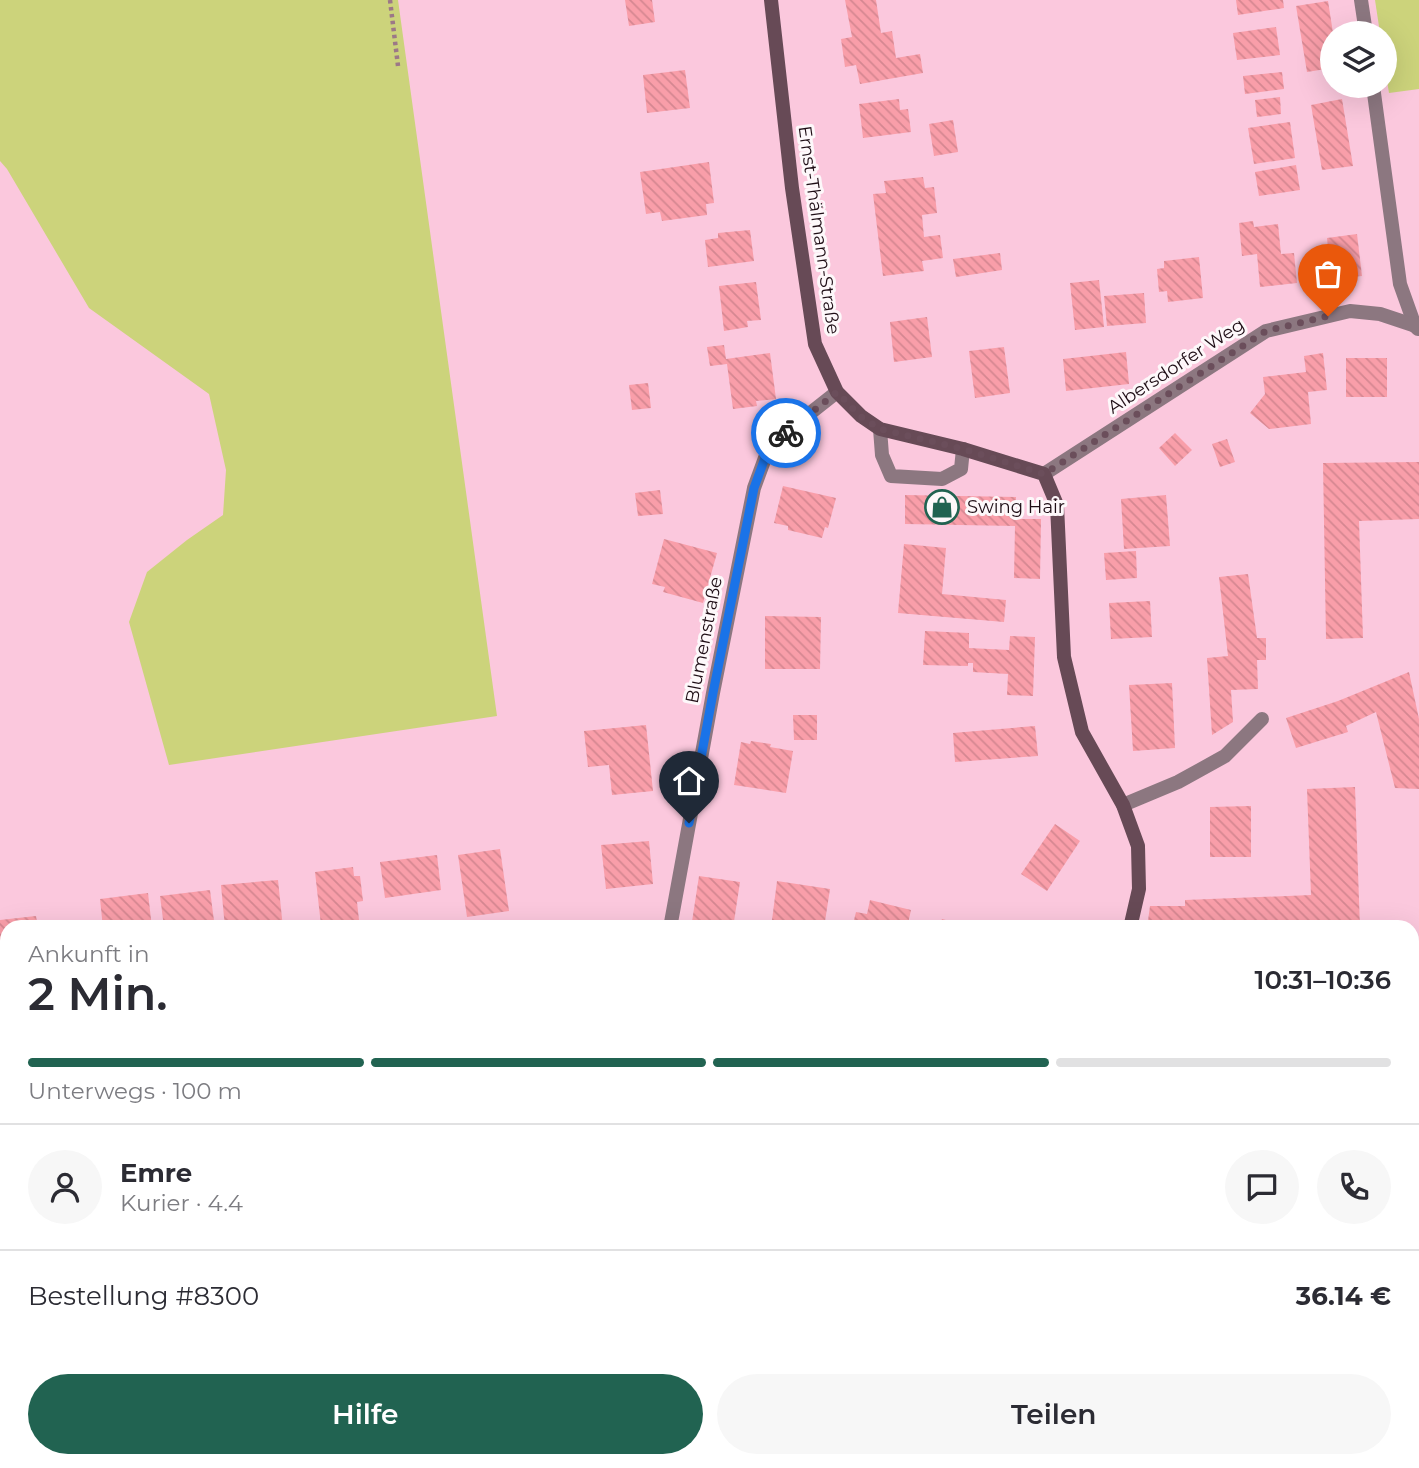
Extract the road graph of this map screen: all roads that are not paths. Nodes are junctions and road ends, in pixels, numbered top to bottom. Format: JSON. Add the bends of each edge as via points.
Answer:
{"nodes":[{"id":1,"x":771,"y":0,"type":"edge"},
{"id":2,"x":1362,"y":0,"type":"edge"},
{"id":3,"x":1365,"y":21,"type":"edge"},
{"id":4,"x":1375,"y":98,"type":"edge"},
{"id":5,"x":1418,"y":328,"type":"edge"},
{"id":6,"x":837,"y":392,"type":"junction"},
{"id":7,"x":880,"y":429,"type":"junction"},
{"id":8,"x":963,"y":449,"type":"junction"},
{"id":9,"x":1044,"y":474,"type":"junction"},
{"id":10,"x":1262,"y":719,"type":"dead end"},
{"id":11,"x":1123,"y":804,"type":"junction"},
{"id":12,"x":671,"y":920,"type":"edge"},
{"id":13,"x":1132,"y":920,"type":"edge"}],
"edges":[{"from":1,"to":6,"type":"street","name":"Ernst-Thälmann-Straße","via":[[792,188],[816,344]]},
{"from":2,"to":3,"type":"street"},
{"from":4,"to":5,"type":"street","via":[[1400,284]]},
{"from":5,"to":9,"type":"street","name":"Albersdorfer Weg","via":[[1380,314],[1350,311],[1266,331]]},
{"from":6,"to":7,"type":"street","name":"Ernst-Thälmann-Straße"},
{"from":6,"to":12,"type":"street","name":"Blumenstraße","via":[[786,433],[765,458],[754,488]]},
{"from":7,"to":8,"type":"street","name":"Ernst-Thälmann-Straße"},
{"from":7,"to":8,"type":"street","via":[[882,454],[891,476],[942,479],[961,469]]},
{"from":8,"to":9,"type":"street","name":"Ernst-Thälmann-Straße"},
{"from":9,"to":11,"type":"street","via":[[1056,505],[1064,657],[1082,732]]},
{"from":10,"to":11,"type":"street","via":[[1225,756],[1178,782]]},
{"from":11,"to":13,"type":"street","via":[[1139,846],[1139,889]]}]}
